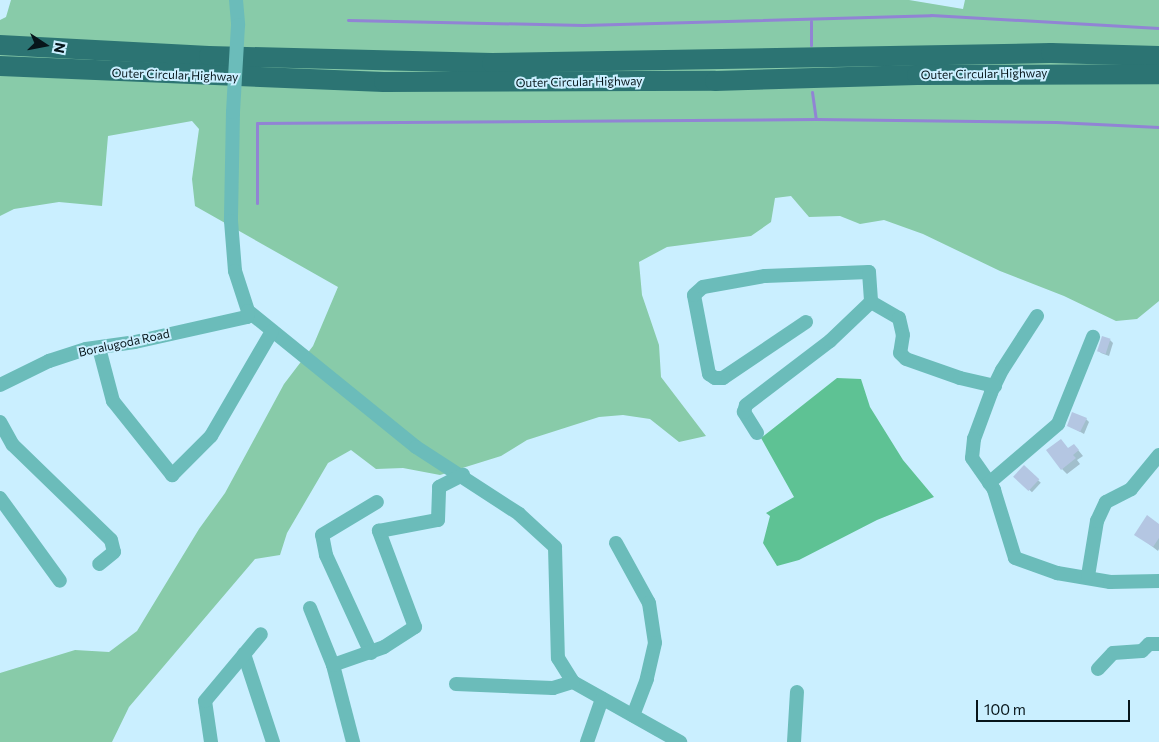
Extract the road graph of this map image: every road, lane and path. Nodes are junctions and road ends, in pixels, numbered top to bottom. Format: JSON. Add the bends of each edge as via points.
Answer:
{"nodes":[{"id":1,"x":236,"y":0,"type":"edge"},
{"id":2,"x":0,"y":45,"type":"edge"},
{"id":3,"x":1159,"y":56,"type":"edge"},
{"id":4,"x":0,"y":66,"type":"edge"},
{"id":5,"x":1159,"y":74,"type":"edge"},
{"id":6,"x":871,"y":302,"type":"junction"},
{"id":7,"x":248,"y":311,"type":"junction"},
{"id":8,"x":1037,"y":316,"type":"dead end"},
{"id":9,"x":806,"y":322,"type":"dead end"},
{"id":10,"x":272,"y":331,"type":"junction"},
{"id":11,"x":1093,"y":337,"type":"dead end"},
{"id":12,"x":98,"y":348,"type":"junction"},
{"id":13,"x":0,"y":385,"type":"edge"},
{"id":14,"x":995,"y":386,"type":"junction"},
{"id":15,"x":0,"y":422,"type":"edge"},
{"id":16,"x":757,"y":433,"type":"dead end"},
{"id":17,"x":1159,"y":455,"type":"edge"},
{"id":18,"x":463,"y":476,"type":"junction"},
{"id":19,"x":989,"y":483,"type":"junction"},
{"id":20,"x":0,"y":498,"type":"edge"},
{"id":21,"x":377,"y":502,"type":"dead end"},
{"id":22,"x":616,"y":544,"type":"dead end"},
{"id":23,"x":99,"y":564,"type":"dead end"},
{"id":24,"x":1088,"y":576,"type":"junction"},
{"id":25,"x":60,"y":581,"type":"dead end"},
{"id":26,"x":1159,"y":581,"type":"edge"},
{"id":27,"x":310,"y":608,"type":"dead end"},
{"id":28,"x":261,"y":634,"type":"dead end"},
{"id":29,"x":1159,"y":644,"type":"edge"},
{"id":30,"x":370,"y":653,"type":"junction"},
{"id":31,"x":244,"y":654,"type":"junction"},
{"id":32,"x":333,"y":666,"type":"junction"},
{"id":33,"x":1098,"y":669,"type":"dead end"},
{"id":34,"x":573,"y":682,"type":"junction"},
{"id":35,"x":456,"y":684,"type":"dead end"},
{"id":36,"x":797,"y":692,"type":"dead end"},
{"id":37,"x":602,"y":699,"type":"junction"},
{"id":38,"x":633,"y":715,"type":"junction"},
{"id":39,"x":211,"y":742,"type":"edge"},
{"id":40,"x":273,"y":742,"type":"edge"},
{"id":41,"x":353,"y":742,"type":"edge"},
{"id":42,"x":587,"y":742,"type":"edge"},
{"id":43,"x":680,"y":742,"type":"edge"},
{"id":44,"x":794,"y":742,"type":"edge"}],
"edges":[{"from":1,"to":7,"type":"street","bridge":true,"via":[[238,25],[231,221],[235,271]]},
{"from":2,"to":3,"type":"highway","name":"Outer Circular Highway","via":[[209,56],[492,63],[1051,53]]},
{"from":4,"to":5,"type":"highway","name":"Outer Circular Highway","via":[[403,82]]},
{"from":6,"to":9,"type":"street","via":[[869,272],[862,270],[764,276],[703,287],[694,295],[709,374],[715,378],[723,378]]},
{"from":6,"to":14,"type":"street","via":[[899,318],[903,335],[900,353],[906,359],[960,378]]},
{"from":6,"to":16,"type":"street","via":[[830,341],[746,405],[744,412]]},
{"from":7,"to":10,"type":"street"},
{"from":7,"to":12,"type":"street","name":"Boralugoda Road","via":[[247,317]]},
{"from":8,"to":14,"type":"street"},
{"from":10,"to":12,"type":"street","via":[[211,436],[172,475],[113,402]]},
{"from":10,"to":18,"type":"street","via":[[416,447]]},
{"from":11,"to":19,"type":"street","via":[[1058,424]]},
{"from":12,"to":13,"type":"street","name":"Boralugoda Road","via":[[49,361]]},
{"from":14,"to":19,"type":"street","via":[[974,439],[972,458]]},
{"from":15,"to":23,"type":"street","via":[[14,445],[111,540],[114,552]]},
{"from":17,"to":24,"type":"street","via":[[1131,489],[1106,502],[1097,521]]},
{"from":18,"to":30,"type":"street","via":[[439,488],[438,520],[378,532],[415,627]]},
{"from":18,"to":34,"type":"street","via":[[519,514],[555,547],[558,658]]},
{"from":19,"to":24,"type":"street","via":[[1015,558],[1057,573]]},
{"from":20,"to":25,"type":"street"},
{"from":21,"to":30,"type":"street","via":[[322,535],[326,556]]},
{"from":22,"to":38,"type":"street","via":[[649,603],[655,644],[647,679]]},
{"from":24,"to":26,"type":"street","via":[[1110,582]]},
{"from":27,"to":32,"type":"street"},
{"from":28,"to":31,"type":"street"},
{"from":29,"to":33,"type":"street","via":[[1150,644],[1142,651],[1113,653]]},
{"from":30,"to":32,"type":"street"},
{"from":31,"to":39,"type":"street","via":[[204,701]]},
{"from":31,"to":40,"type":"street"},
{"from":32,"to":41,"type":"street"},
{"from":34,"to":35,"type":"street","via":[[553,688]]},
{"from":34,"to":37,"type":"street"},
{"from":36,"to":44,"type":"street"},
{"from":37,"to":38,"type":"street"},
{"from":37,"to":42,"type":"street"},
{"from":38,"to":43,"type":"street"}]}
